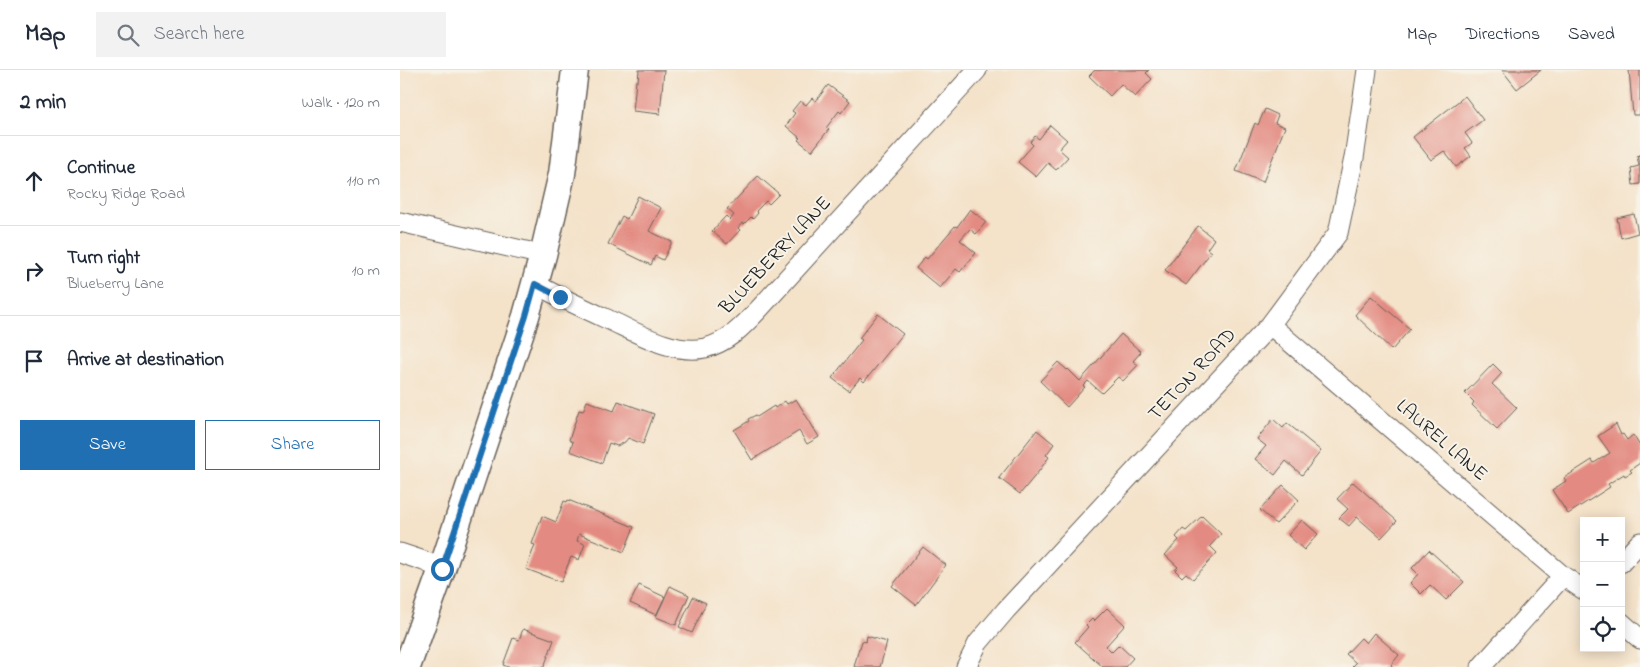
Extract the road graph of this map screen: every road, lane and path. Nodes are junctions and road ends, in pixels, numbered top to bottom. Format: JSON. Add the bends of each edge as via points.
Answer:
{"nodes":[{"id":1,"x":575,"y":70,"type":"edge"},
{"id":2,"x":977,"y":70,"type":"edge"},
{"id":3,"x":1367,"y":70,"type":"edge"},
{"id":4,"x":400,"y":222,"type":"edge"},
{"id":5,"x":543,"y":255,"type":"junction"},
{"id":6,"x":535,"y":284,"type":"junction"},
{"id":7,"x":1270,"y":325,"type":"junction"},
{"id":8,"x":1640,"y":542,"type":"edge"},
{"id":9,"x":400,"y":553,"type":"edge"},
{"id":10,"x":1622,"y":562,"type":"edge"},
{"id":11,"x":442,"y":569,"type":"junction"},
{"id":12,"x":1563,"y":576,"type":"junction"},
{"id":13,"x":1580,"y":587,"type":"edge"},
{"id":14,"x":1625,"y":626,"type":"edge"},
{"id":15,"x":1640,"y":639,"type":"edge"},
{"id":16,"x":407,"y":667,"type":"edge"},
{"id":17,"x":966,"y":667,"type":"edge"},
{"id":18,"x":1481,"y":667,"type":"edge"}],
"edges":[{"from":1,"to":5,"type":"main road","via":[[562,174]]},
{"from":2,"to":6,"type":"street","name":"BLUEBERRY LANE","via":[[760,308],[732,336],[717,344],[693,350],[664,344]]},
{"from":3,"to":7,"type":"street","name":"TETON ROAD","via":[[1354,158],[1338,233]]},
{"from":4,"to":5,"type":"street"},
{"from":5,"to":6,"type":"main road"},
{"from":6,"to":11,"type":"main road"},
{"from":7,"to":12,"type":"street","name":"LAUREL LANE"},
{"from":7,"to":17,"type":"street","name":"TETON ROAD","via":[[1006,610],[978,643]]},
{"from":8,"to":10,"type":"street"},
{"from":9,"to":11,"type":"street"},
{"from":11,"to":16,"type":"main road"},
{"from":12,"to":13,"type":"street","name":"LAUREL LANE"},
{"from":12,"to":18,"type":"street"},
{"from":14,"to":15,"type":"street"}]}
